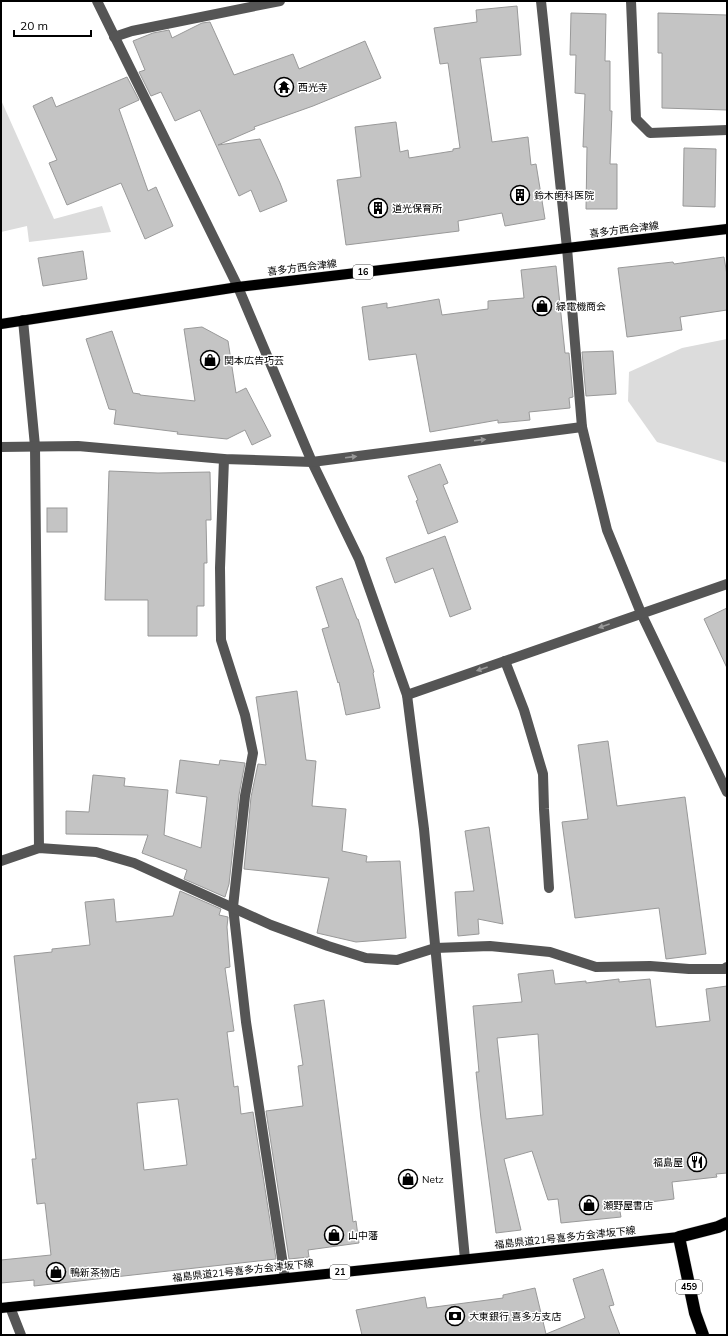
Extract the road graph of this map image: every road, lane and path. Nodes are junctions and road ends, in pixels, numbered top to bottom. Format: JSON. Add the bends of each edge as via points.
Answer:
{"nodes":[{"id":1,"x":97,"y":1,"type":"edge"},
{"id":2,"x":280,"y":1,"type":"edge"},
{"id":3,"x":541,"y":1,"type":"edge"},
{"id":4,"x":630,"y":1,"type":"edge"},
{"id":5,"x":114,"y":38,"type":"junction"},
{"id":6,"x":727,"y":130,"type":"edge"},
{"id":7,"x":727,"y":229,"type":"edge"},
{"id":8,"x":567,"y":248,"type":"junction"},
{"id":9,"x":238,"y":287,"type":"junction"},
{"id":10,"x":23,"y":320,"type":"junction"},
{"id":11,"x":1,"y":324,"type":"edge"},
{"id":12,"x":582,"y":427,"type":"junction"},
{"id":13,"x":35,"y":446,"type":"junction"},
{"id":14,"x":1,"y":447,"type":"edge"},
{"id":15,"x":224,"y":459,"type":"junction"},
{"id":16,"x":312,"y":462,"type":"junction"},
{"id":17,"x":727,"y":584,"type":"edge"},
{"id":18,"x":641,"y":613,"type":"junction"},
{"id":19,"x":505,"y":661,"type":"junction"},
{"id":20,"x":407,"y":695,"type":"junction"},
{"id":21,"x":727,"y":792,"type":"edge"},
{"id":22,"x":40,"y":848,"type":"junction"},
{"id":23,"x":1,"y":860,"type":"edge"},
{"id":24,"x":549,"y":888,"type":"dead end"},
{"id":25,"x":232,"y":907,"type":"junction"},
{"id":26,"x":435,"y":948,"type":"junction"},
{"id":27,"x":727,"y":968,"type":"edge"},
{"id":28,"x":727,"y":1223,"type":"edge"},
{"id":29,"x":679,"y":1238,"type":"junction"},
{"id":30,"x":465,"y":1260,"type":"junction"},
{"id":31,"x":285,"y":1278,"type":"junction"},
{"id":32,"x":6,"y":1307,"type":"edge"},
{"id":33,"x":20,"y":1335,"type":"edge"},
{"id":34,"x":703,"y":1335,"type":"edge"}],
"edges":[{"from":1,"to":5,"type":"street"},
{"from":2,"to":5,"type":"street","via":[[132,31]]},
{"from":3,"to":8,"type":"street"},
{"from":4,"to":6,"type":"street","via":[[636,119],[650,133]]},
{"from":5,"to":9,"type":"street"},
{"from":7,"to":8,"type":"main road","name":"喜多方西会津線","number":"16"},
{"from":8,"to":9,"type":"main road","name":"喜多方西会津線","number":"16"},
{"from":8,"to":12,"type":"street"},
{"from":9,"to":10,"type":"main road","name":"喜多方西会津線","number":"16"},
{"from":9,"to":16,"type":"street"},
{"from":10,"to":11,"type":"main road","name":"喜多方西会津線","number":"16"},
{"from":10,"to":13,"type":"street"},
{"from":16,"to":12,"type":"street","one_way":true},
{"from":12,"to":18,"type":"street","via":[[607,530]]},
{"from":13,"to":14,"type":"street"},
{"from":13,"to":15,"type":"street","via":[[78,446]]},
{"from":13,"to":22,"type":"street"},
{"from":15,"to":16,"type":"street"},
{"from":15,"to":25,"type":"street","via":[[220,568],[221,640],[245,715],[253,753],[244,803]]},
{"from":16,"to":20,"type":"street","via":[[359,559]]},
{"from":17,"to":18,"type":"street"},
{"from":18,"to":19,"type":"street","one_way":true},
{"from":18,"to":21,"type":"street"},
{"from":19,"to":20,"type":"street","one_way":true},
{"from":19,"to":24,"type":"street","via":[[524,710],[543,774]]},
{"from":20,"to":26,"type":"street","via":[[424,829]]},
{"from":22,"to":23,"type":"street"},
{"from":22,"to":25,"type":"street","via":[[96,852],[134,863]]},
{"from":25,"to":26,"type":"street","via":[[272,925],[366,958],[397,960]]},
{"from":25,"to":31,"type":"street","via":[[246,1022]]},
{"from":26,"to":27,"type":"street","via":[[490,946],[550,952],[596,967]]},
{"from":26,"to":30,"type":"street"},
{"from":28,"to":29,"type":"highway"},
{"from":29,"to":30,"type":"main road","name":"福島県道21号喜多方会津坂下線","number":"21"},
{"from":29,"to":34,"type":"highway","number":"459","via":[[695,1313]]},
{"from":30,"to":31,"type":"main road","name":"福島県道21号喜多方会津坂下線","number":"21"},
{"from":31,"to":32,"type":"main road","name":"福島県道21号喜多方会津坂下線","number":"21"},
{"from":32,"to":33,"type":"street"}]}
